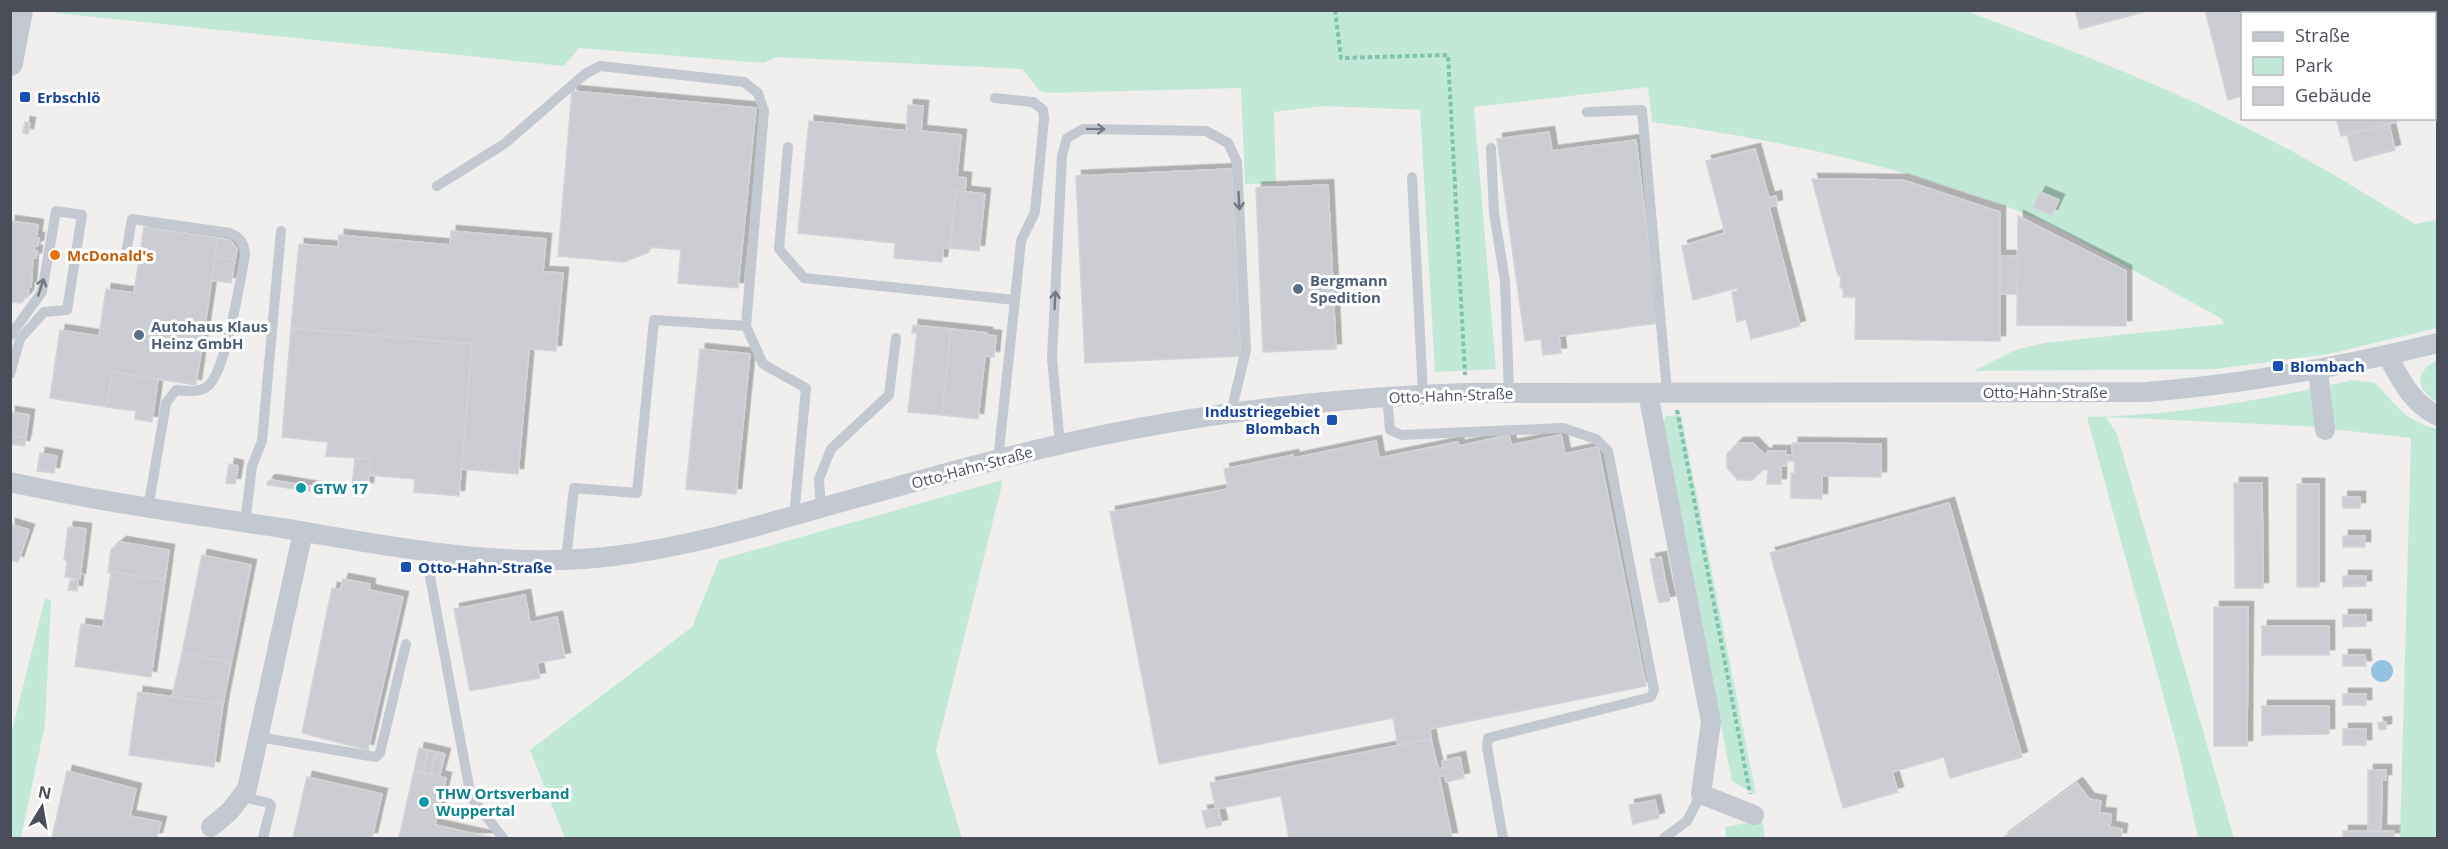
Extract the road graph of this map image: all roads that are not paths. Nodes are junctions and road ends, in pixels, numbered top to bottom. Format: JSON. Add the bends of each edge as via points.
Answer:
{"nodes":[{"id":1,"x":20,"y":10,"type":"edge"},
{"id":2,"x":11,"y":56,"type":"edge"},
{"id":3,"x":995,"y":98,"type":"dead end"},
{"id":4,"x":1587,"y":112,"type":"dead end"},
{"id":5,"x":788,"y":147,"type":"dead end"},
{"id":6,"x":1491,"y":148,"type":"dead end"},
{"id":7,"x":1412,"y":177,"type":"dead end"},
{"id":8,"x":437,"y":186,"type":"dead end"},
{"id":9,"x":281,"y":231,"type":"dead end"},
{"id":10,"x":126,"y":254,"type":"dead end"},
{"id":11,"x":1015,"y":300,"type":"junction"},
{"id":12,"x":746,"y":326,"type":"junction"},
{"id":13,"x":10,"y":336,"type":"edge"},
{"id":14,"x":896,"y":338,"type":"dead end"},
{"id":15,"x":2438,"y":343,"type":"edge"},
{"id":16,"x":2387,"y":355,"type":"junction"},
{"id":17,"x":2318,"y":371,"type":"junction"},
{"id":18,"x":10,"y":374,"type":"edge"},
{"id":19,"x":1509,"y":392,"type":"junction"},
{"id":20,"x":1663,"y":393,"type":"junction"},
{"id":21,"x":1423,"y":394,"type":"junction"},
{"id":22,"x":1388,"y":396,"type":"junction"},
{"id":23,"x":1231,"y":412,"type":"junction"},
{"id":24,"x":2438,"y":416,"type":"edge"},
{"id":25,"x":2325,"y":430,"type":"dead end"},
{"id":26,"x":1060,"y":444,"type":"junction"},
{"id":27,"x":998,"y":460,"type":"junction"},
{"id":28,"x":10,"y":482,"type":"edge"},
{"id":29,"x":821,"y":508,"type":"junction"},
{"id":30,"x":148,"y":509,"type":"junction"},
{"id":31,"x":794,"y":517,"type":"junction"},
{"id":32,"x":245,"y":523,"type":"junction"},
{"id":33,"x":303,"y":532,"type":"junction"},
{"id":34,"x":425,"y":550,"type":"junction"},
{"id":35,"x":566,"y":559,"type":"junction"},
{"id":36,"x":406,"y":644,"type":"dead end"},
{"id":37,"x":259,"y":736,"type":"junction"},
{"id":38,"x":1701,"y":794,"type":"junction"},
{"id":39,"x":243,"y":797,"type":"junction"},
{"id":40,"x":1754,"y":814,"type":"road end"},
{"id":41,"x":211,"y":827,"type":"dead end"},
{"id":42,"x":263,"y":838,"type":"edge"},
{"id":43,"x":503,"y":838,"type":"edge"},
{"id":44,"x":1503,"y":838,"type":"edge"},
{"id":45,"x":1664,"y":838,"type":"edge"}],
"edges":[{"from":1,"to":2,"type":"street"},
{"from":3,"to":11,"type":"lane","via":[[1033,102],[1043,110],[1044,119],[1035,212],[1021,241]]},
{"from":4,"to":20,"type":"lane","via":[[1642,110]]},
{"from":5,"to":11,"type":"lane","via":[[779,249],[804,278]]},
{"from":6,"to":19,"type":"lane","via":[[1494,213],[1505,293]]},
{"from":7,"to":21,"type":"lane"},
{"from":8,"to":12,"type":"lane","via":[[504,144],[585,74],[600,66],[744,82],[758,93],[764,111]]},
{"from":9,"to":32,"type":"lane","via":[[262,441],[252,466]]},
{"from":10,"to":30,"type":"lane","via":[[132,219],[230,233],[240,237],[245,255],[233,321],[215,378],[207,388],[176,390],[166,403]]},
{"from":11,"to":27,"type":"lane"},
{"from":12,"to":31,"type":"lane","via":[[763,364],[806,388]]},
{"from":12,"to":35,"type":"lane","via":[[654,320],[637,493],[574,488]]},
{"from":13,"to":18,"type":"lane","one_way":true,"via":[[42,292],[56,211],[82,215],[67,310],[44,312],[20,339]]},
{"from":14,"to":29,"type":"lane","via":[[889,395],[831,449],[819,479]]},
{"from":15,"to":16,"type":"street","name":"Otto-Hahn-Straße"},
{"from":16,"to":17,"type":"street","name":"Otto-Hahn-Straße"},
{"from":16,"to":24,"type":"street","via":[[2412,398]]},
{"from":17,"to":20,"type":"street","name":"Otto-Hahn-Straße","via":[[2147,392]]},
{"from":17,"to":25,"type":"street"},
{"from":19,"to":20,"type":"street","name":"Otto-Hahn-Straße"},
{"from":19,"to":21,"type":"street","name":"Otto-Hahn-Straße"},
{"from":20,"to":38,"type":"street","via":[[1711,722]]},
{"from":21,"to":22,"type":"street","name":"Otto-Hahn-Straße"},
{"from":22,"to":23,"type":"street","name":"Otto-Hahn-Straße"},
{"from":22,"to":44,"type":"lane","via":[[1390,430],[1402,435],[1563,428],[1596,439],[1608,451],[1654,690],[1651,697],[1488,738],[1486,747]]},
{"from":23,"to":26,"type":"street","name":"Otto-Hahn-Straße"},
{"from":26,"to":23,"type":"lane","one_way":true,"via":[[1052,358],[1062,156],[1066,138],[1083,129],[1206,131],[1228,143],[1237,162],[1246,350]]},
{"from":26,"to":27,"type":"street","name":"Otto-Hahn-Straße"},
{"from":27,"to":29,"type":"street","name":"Otto-Hahn-Straße"},
{"from":28,"to":30,"type":"street","name":"Otto-Hahn-Straße"},
{"from":29,"to":31,"type":"street","name":"Otto-Hahn-Straße"},
{"from":30,"to":32,"type":"street","name":"Otto-Hahn-Straße"},
{"from":31,"to":35,"type":"street","name":"Otto-Hahn-Straße","via":[[658,549]]},
{"from":32,"to":33,"type":"street","name":"Otto-Hahn-Straße"},
{"from":33,"to":34,"type":"street","name":"Otto-Hahn-Straße"},
{"from":33,"to":37,"type":"street"},
{"from":34,"to":35,"type":"street","name":"Otto-Hahn-Straße","via":[[528,560]]},
{"from":34,"to":43,"type":"lane","via":[[471,797]]},
{"from":36,"to":37,"type":"lane","via":[[380,753],[375,757]]},
{"from":37,"to":39,"type":"street"},
{"from":38,"to":40,"type":"street"},
{"from":38,"to":45,"type":"lane","via":[[1687,821]]},
{"from":39,"to":41,"type":"street"},
{"from":39,"to":42,"type":"lane","via":[[271,806]]}]}
